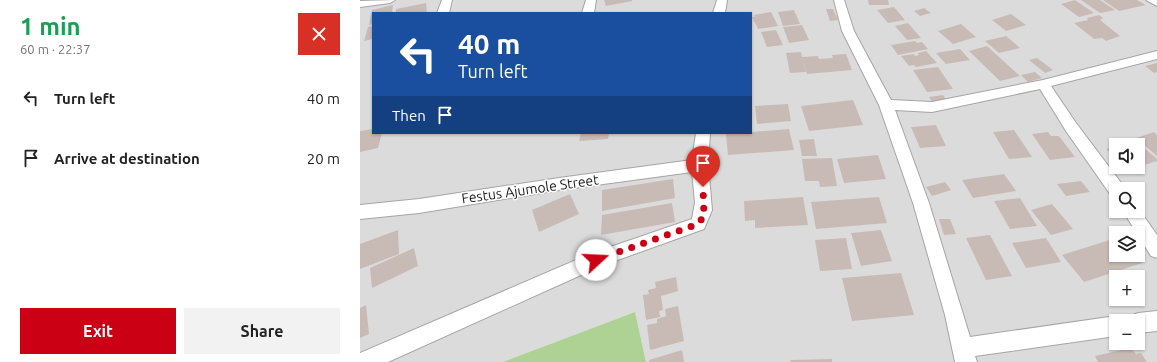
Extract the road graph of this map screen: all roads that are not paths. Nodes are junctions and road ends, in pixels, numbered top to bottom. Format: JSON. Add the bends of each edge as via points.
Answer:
{"nodes":[{"id":1,"x":390,"y":0,"type":"edge"},
{"id":2,"x":447,"y":0,"type":"edge"},
{"id":3,"x":591,"y":0,"type":"edge"},
{"id":4,"x":722,"y":0,"type":"edge"},
{"id":5,"x":839,"y":0,"type":"edge"},
{"id":6,"x":1151,"y":0,"type":"edge"},
{"id":7,"x":1157,"y":3,"type":"edge"},
{"id":8,"x":360,"y":4,"type":"edge"},
{"id":9,"x":443,"y":12,"type":"edge"},
{"id":10,"x":588,"y":12,"type":"edge"},
{"id":11,"x":719,"y":12,"type":"edge"},
{"id":12,"x":1157,"y":55,"type":"edge"},
{"id":13,"x":1043,"y":84,"type":"junction"},
{"id":14,"x":886,"y":105,"type":"junction"},
{"id":15,"x":703,"y":134,"type":"edge"},
{"id":16,"x":700,"y":165,"type":"junction"},
{"id":17,"x":1110,"y":182,"type":"edge"},
{"id":18,"x":360,"y":212,"type":"edge"},
{"id":19,"x":1136,"y":218,"type":"edge"},
{"id":20,"x":1157,"y":250,"type":"edge"},
{"id":21,"x":1157,"y":321,"type":"edge"},
{"id":22,"x":1145,"y":322,"type":"edge"},
{"id":23,"x":1109,"y":327,"type":"edge"},
{"id":24,"x":964,"y":355,"type":"edge"},
{"id":25,"x":364,"y":362,"type":"edge"}],
"edges":[{"from":1,"to":8,"type":"street"},
{"from":2,"to":9,"type":"street"},
{"from":3,"to":10,"type":"street"},
{"from":4,"to":11,"type":"street"},
{"from":5,"to":14,"type":"street","via":[[848,31]]},
{"from":6,"to":7,"type":"street"},
{"from":12,"to":13,"type":"street"},
{"from":13,"to":14,"type":"street","via":[[932,107]]},
{"from":13,"to":17,"type":"street"},
{"from":14,"to":24,"type":"street","via":[[921,203],[955,315]]},
{"from":15,"to":16,"type":"street"},
{"from":16,"to":18,"type":"street","name":"Festus Ajumole Street","via":[[419,206]]},
{"from":16,"to":25,"type":"street","via":[[704,216],[698,224],[596,260]]},
{"from":19,"to":20,"type":"street"},
{"from":21,"to":22,"type":"street"},
{"from":23,"to":24,"type":"street"}]}
